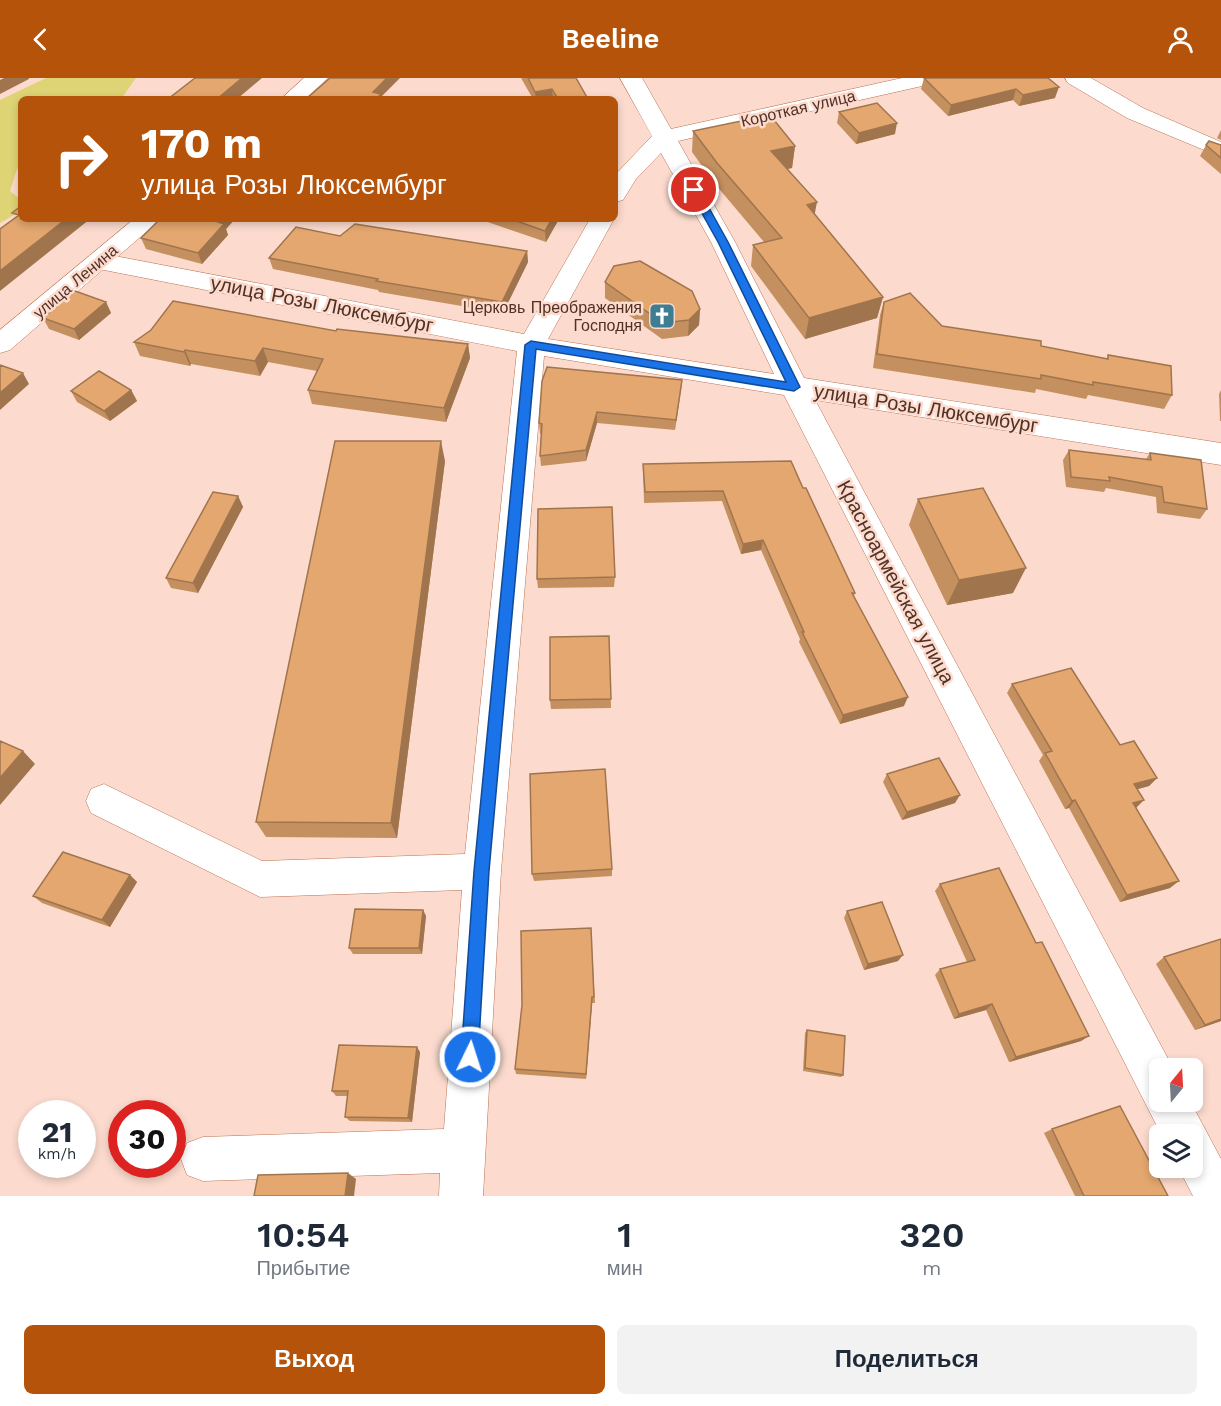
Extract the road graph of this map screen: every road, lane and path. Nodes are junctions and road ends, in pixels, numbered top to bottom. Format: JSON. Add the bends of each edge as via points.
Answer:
{"nodes":[{"id":1,"x":317,"y":78,"type":"edge"},
{"id":2,"x":631,"y":78,"type":"edge"},
{"id":3,"x":931,"y":78,"type":"edge"},
{"id":4,"x":1076,"y":78,"type":"edge"},
{"id":5,"x":296,"y":96,"type":"edge"},
{"id":6,"x":664,"y":137,"type":"junction"},
{"id":7,"x":1221,"y":150,"type":"edge"},
{"id":8,"x":618,"y":190,"type":"edge"},
{"id":9,"x":146,"y":222,"type":"edge"},
{"id":10,"x":600,"y":222,"type":"edge"},
{"id":11,"x":99,"y":261,"type":"junction"},
{"id":12,"x":0,"y":344,"type":"edge"},
{"id":13,"x":531,"y":345,"type":"junction"},
{"id":14,"x":794,"y":387,"type":"junction"},
{"id":15,"x":1221,"y":454,"type":"edge"},
{"id":16,"x":105,"y":801,"type":"dead end"},
{"id":17,"x":482,"y":871,"type":"junction"},
{"id":18,"x":1149,"y":1065,"type":"edge"},
{"id":19,"x":464,"y":1150,"type":"junction"},
{"id":20,"x":203,"y":1159,"type":"dead end"},
{"id":21,"x":1203,"y":1170,"type":"edge"},
{"id":22,"x":460,"y":1196,"type":"edge"},
{"id":23,"x":1217,"y":1196,"type":"edge"}],
"edges":[{"from":1,"to":5,"type":"street"},
{"from":2,"to":6,"type":"street","name":"Красноармейская улица"},
{"from":3,"to":6,"type":"street","name":"Короткая улица"},
{"from":4,"to":7,"type":"street","via":[[1135,113]]},
{"from":6,"to":8,"type":"street","via":[[626,176]]},
{"from":6,"to":14,"type":"street","name":"Красноармейская улица","via":[[723,242]]},
{"from":9,"to":11,"type":"street","name":"улица Ленина"},
{"from":10,"to":13,"type":"street"},
{"from":11,"to":12,"type":"street","name":"улица Ленина"},
{"from":11,"to":13,"type":"street","name":"улица Розы Люксембург"},
{"from":13,"to":14,"type":"street","name":"улица Розы Люксембург"},
{"from":13,"to":17,"type":"street"},
{"from":14,"to":15,"type":"street","name":"улица Розы Люксембург"},
{"from":14,"to":18,"type":"street","name":"Красноармейская улица"},
{"from":16,"to":17,"type":"street","via":[[260,879]]},
{"from":17,"to":19,"type":"street"},
{"from":19,"to":20,"type":"street"},
{"from":19,"to":22,"type":"street"},
{"from":21,"to":23,"type":"street"}]}
